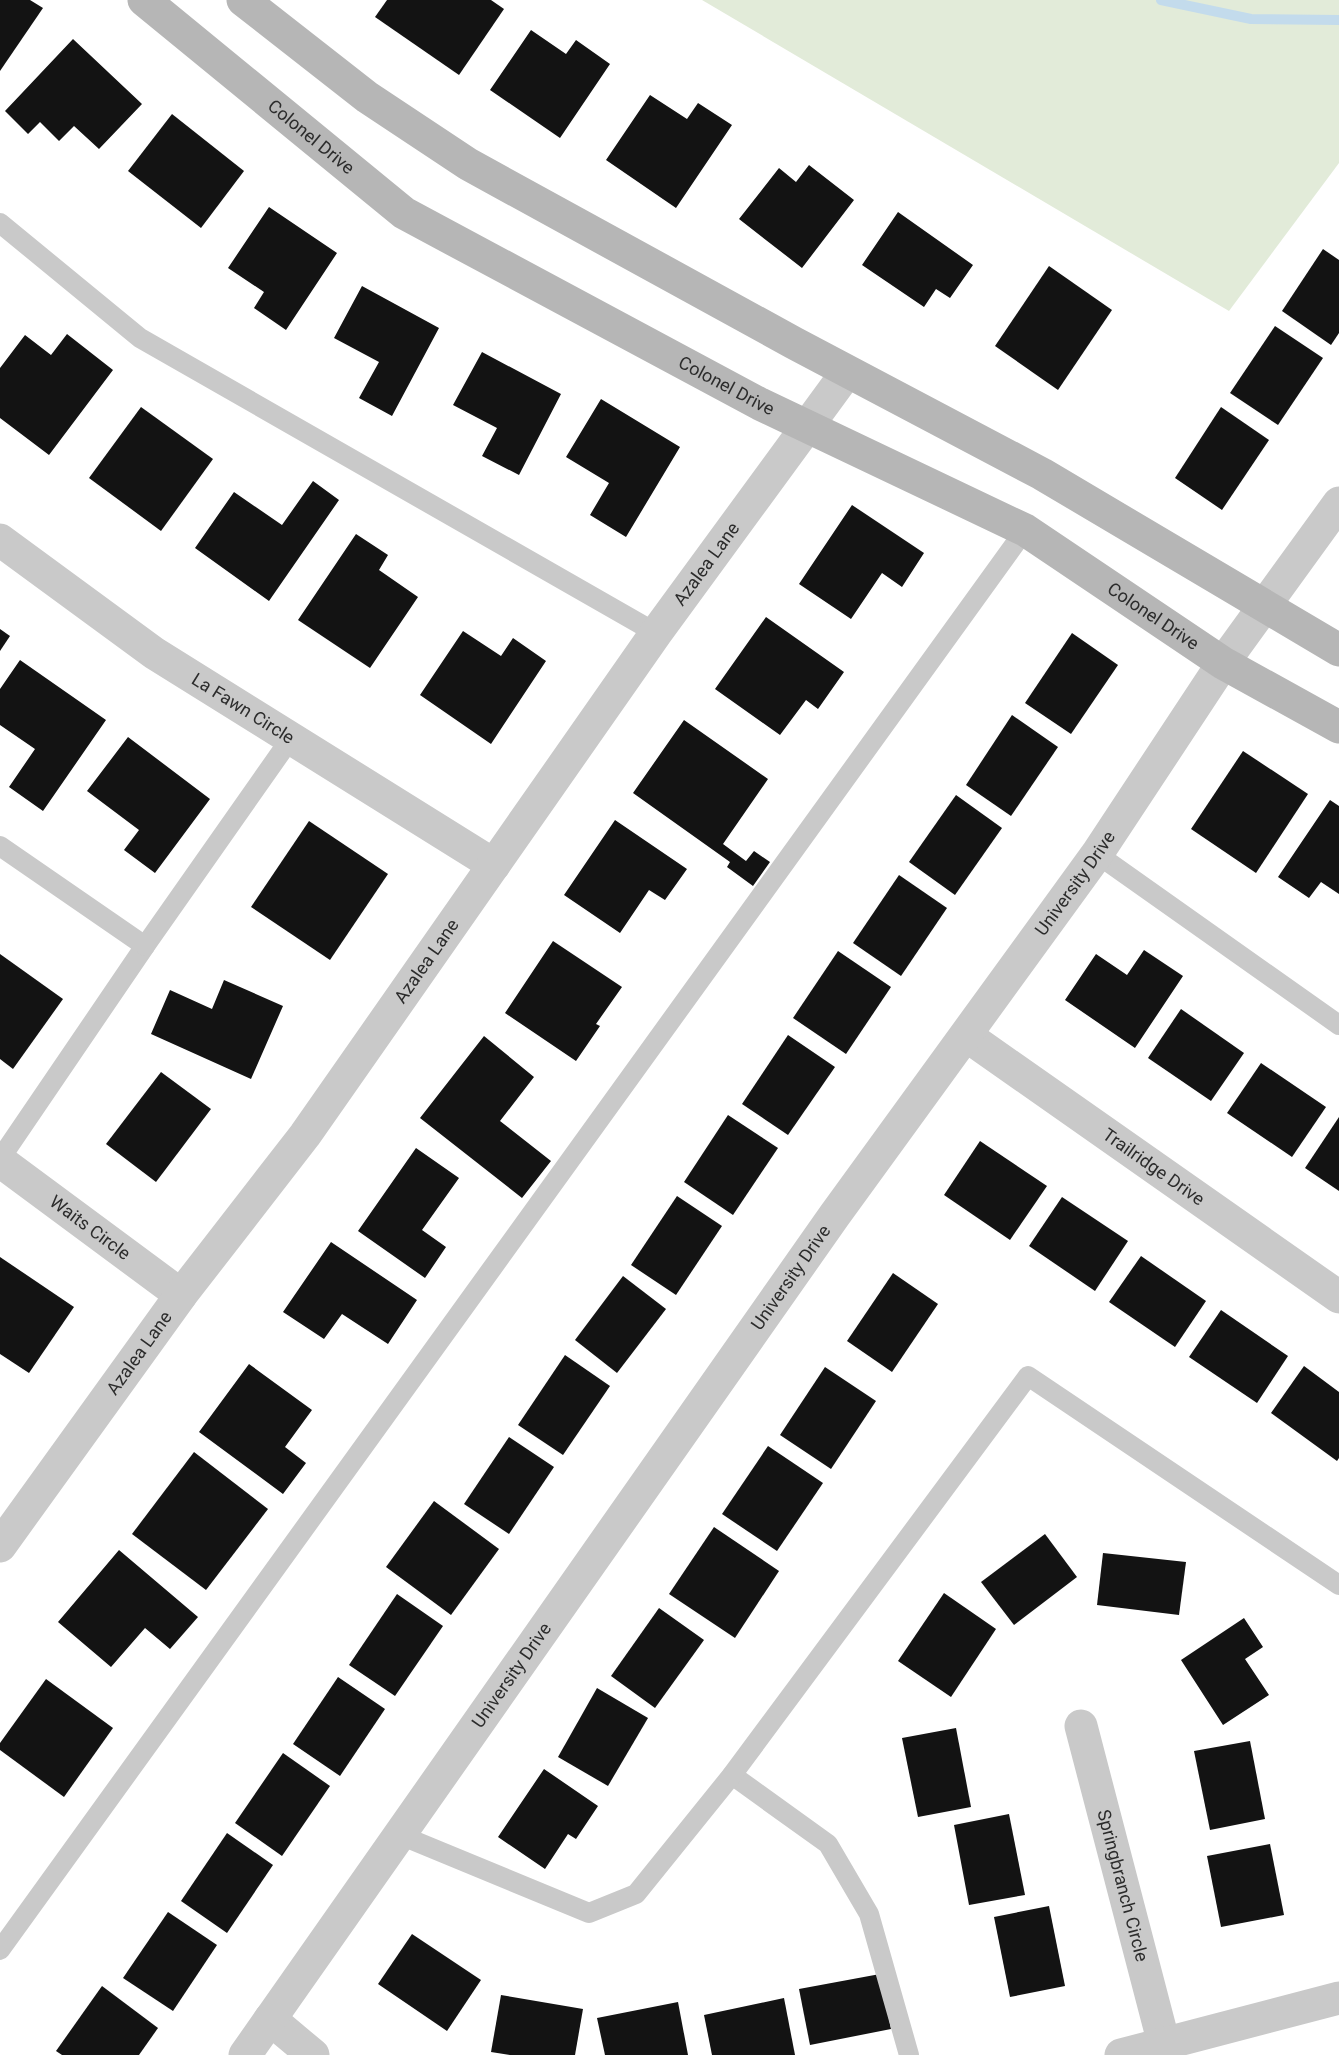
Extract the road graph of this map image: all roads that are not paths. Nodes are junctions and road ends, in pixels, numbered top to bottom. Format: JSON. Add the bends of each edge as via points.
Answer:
{"nodes":[{"id":1,"x":144,"y":0,"type":"edge"},
{"id":2,"x":243,"y":0,"type":"edge"},
{"id":3,"x":0,"y":224,"type":"edge"},
{"id":4,"x":847,"y":372,"type":"junction"},
{"id":5,"x":808,"y":427,"type":"junction"},
{"id":6,"x":1339,"y":503,"type":"edge"},
{"id":7,"x":1024,"y":530,"type":"junction"},
{"id":8,"x":0,"y":540,"type":"edge"},
{"id":9,"x":1266,"y":604,"type":"junction"},
{"id":10,"x":656,"y":633,"type":"junction"},
{"id":11,"x":1339,"y":650,"type":"edge"},
{"id":12,"x":1223,"y":663,"type":"junction"},
{"id":13,"x":1339,"y":727,"type":"edge"},
{"id":14,"x":291,"y":738,"type":"junction"},
{"id":15,"x":0,"y":846,"type":"edge"},
{"id":16,"x":1097,"y":854,"type":"junction"},
{"id":17,"x":494,"y":865,"type":"junction"},
{"id":18,"x":145,"y":946,"type":"junction"},
{"id":19,"x":1339,"y":1025,"type":"edge"},
{"id":20,"x":968,"y":1036,"type":"junction"},
{"id":21,"x":0,"y":1160,"type":"edge"},
{"id":22,"x":181,"y":1295,"type":"junction"},
{"id":23,"x":1339,"y":1297,"type":"edge"},
{"id":24,"x":0,"y":1546,"type":"edge"},
{"id":25,"x":1339,"y":1585,"type":"edge"},
{"id":26,"x":1082,"y":1726,"type":"dead end"},
{"id":27,"x":732,"y":1775,"type":"junction"},
{"id":28,"x":400,"y":1835,"type":"junction"},
{"id":29,"x":0,"y":1950,"type":"edge"},
{"id":30,"x":1339,"y":1998,"type":"edge"},
{"id":31,"x":270,"y":2019,"type":"junction"},
{"id":32,"x":1164,"y":2044,"type":"junction"},
{"id":33,"x":246,"y":2055,"type":"edge"},
{"id":34,"x":313,"y":2055,"type":"edge"},
{"id":35,"x":909,"y":2055,"type":"edge"},
{"id":36,"x":1121,"y":2055,"type":"edge"}],
"edges":[{"from":1,"to":5,"type":"street","name":"Colonel Drive","via":[[404,213]]},
{"from":2,"to":4,"type":"street","via":[[368,97],[468,164]]},
{"from":3,"to":10,"type":"lane","via":[[140,338]]},
{"from":4,"to":5,"type":"street","name":"Azalea Lane"},
{"from":4,"to":9,"type":"street","via":[[1042,474]]},
{"from":5,"to":7,"type":"street","name":"Colonel Drive"},
{"from":5,"to":10,"type":"street","name":"Azalea Lane"},
{"from":6,"to":9,"type":"street","name":"University Drive"},
{"from":7,"to":12,"type":"street","name":"Colonel Drive"},
{"from":7,"to":29,"type":"lane"},
{"from":8,"to":14,"type":"street","name":"La Fawn Circle","via":[[154,653]]},
{"from":9,"to":11,"type":"street"},
{"from":9,"to":12,"type":"street","name":"University Drive"},
{"from":10,"to":17,"type":"street","name":"Azalea Lane"},
{"from":12,"to":13,"type":"street","name":"Colonel Drive"},
{"from":12,"to":16,"type":"street","name":"University Drive"},
{"from":14,"to":17,"type":"street","name":"La Fawn Circle"},
{"from":14,"to":18,"type":"lane"},
{"from":15,"to":18,"type":"lane"},
{"from":16,"to":19,"type":"lane"},
{"from":16,"to":20,"type":"street","name":"University Drive"},
{"from":17,"to":22,"type":"street","name":"Azalea Lane","via":[[305,1135]]},
{"from":18,"to":21,"type":"lane"},
{"from":20,"to":23,"type":"street","name":"Trailridge Drive"},
{"from":20,"to":28,"type":"street","name":"University Drive","via":[[834,1216]]},
{"from":21,"to":22,"type":"street","name":"Waits Circle"},
{"from":22,"to":24,"type":"street","name":"Azalea Lane"},
{"from":25,"to":27,"type":"lane","via":[[1028,1376]]},
{"from":26,"to":32,"type":"street","name":"Springbranch Circle"},
{"from":27,"to":28,"type":"lane","via":[[636,1894],[589,1913]]},
{"from":27,"to":35,"type":"lane","via":[[828,1844],[869,1914]]},
{"from":28,"to":31,"type":"street","name":"University Drive"},
{"from":30,"to":32,"type":"street"},
{"from":31,"to":33,"type":"street","name":"University Drive"},
{"from":31,"to":34,"type":"street"},
{"from":32,"to":36,"type":"street"}]}
